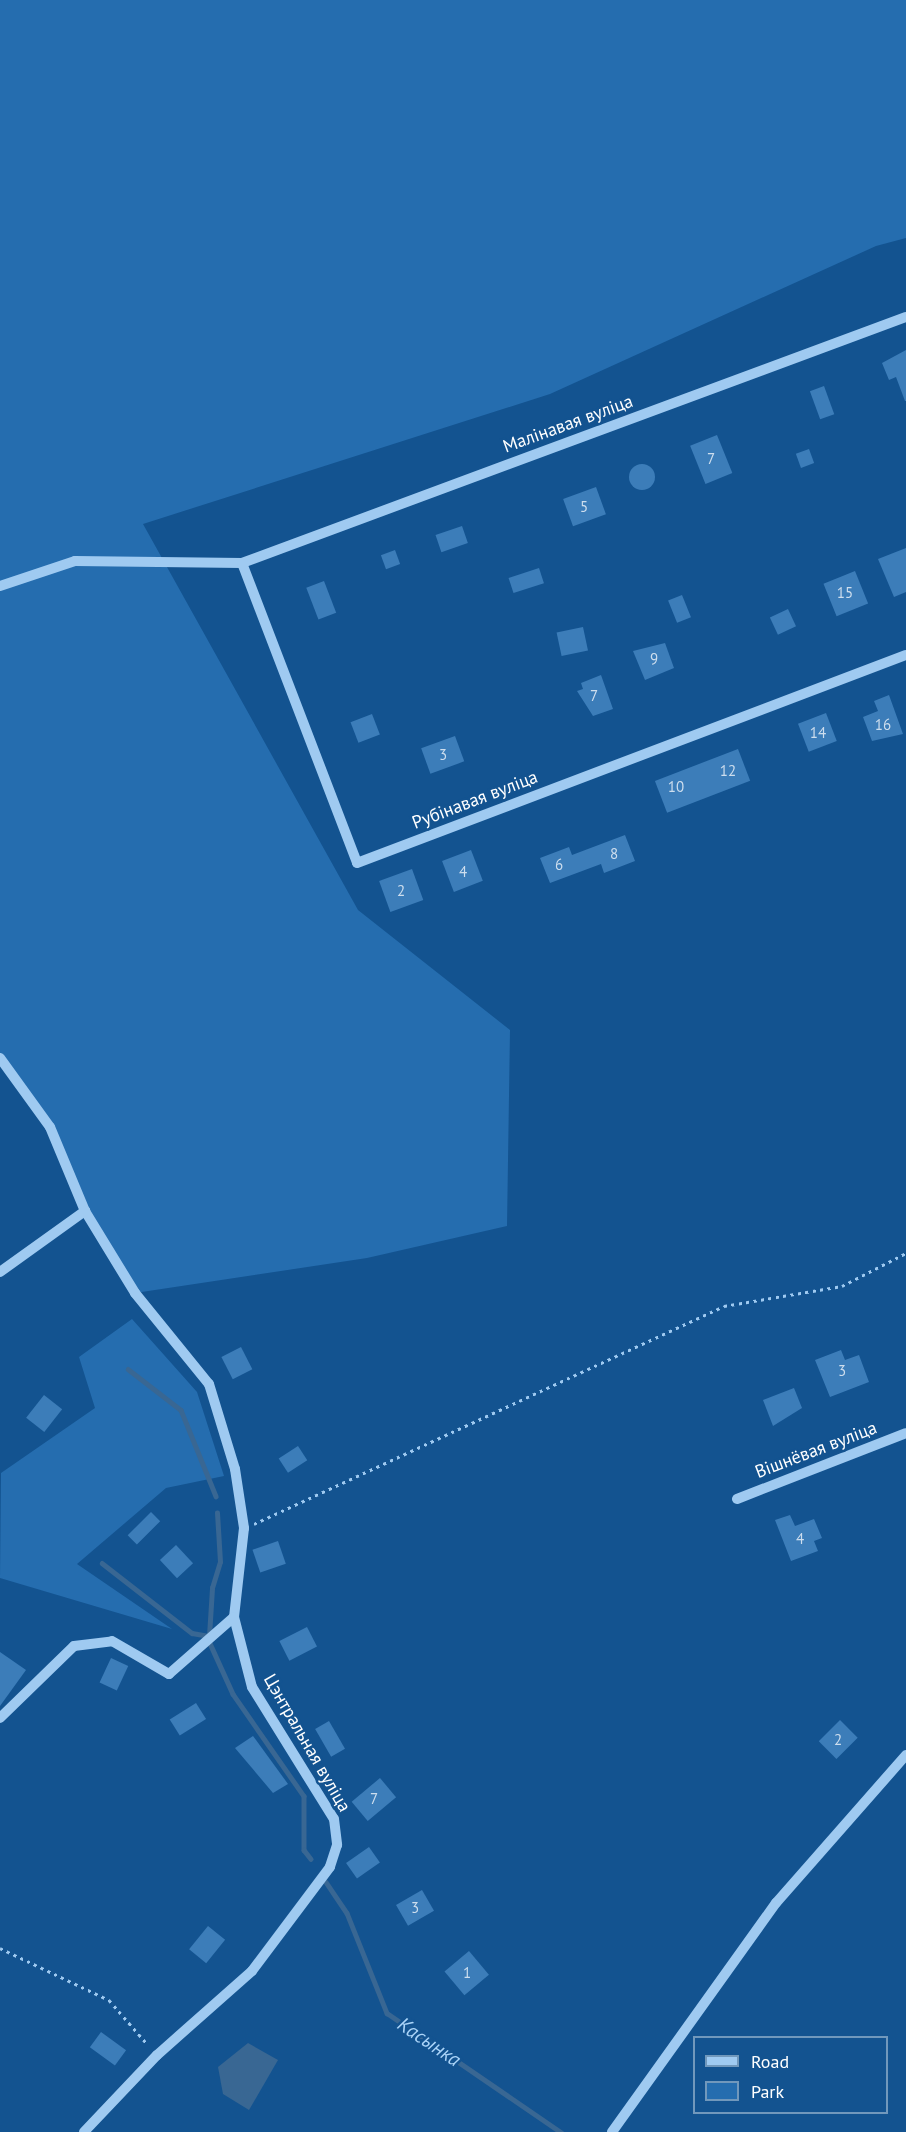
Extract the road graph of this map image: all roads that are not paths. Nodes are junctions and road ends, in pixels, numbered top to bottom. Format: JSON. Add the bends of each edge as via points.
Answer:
{"nodes":[{"id":1,"x":906,"y":317,"type":"edge"},
{"id":2,"x":242,"y":563,"type":"junction"},
{"id":3,"x":0,"y":585,"type":"edge"},
{"id":4,"x":906,"y":655,"type":"edge"},
{"id":5,"x":0,"y":1058,"type":"edge"},
{"id":6,"x":85,"y":1211,"type":"junction"},
{"id":7,"x":0,"y":1272,"type":"edge"},
{"id":8,"x":906,"y":1433,"type":"edge"},
{"id":9,"x":737,"y":1499,"type":"dead end"},
{"id":10,"x":234,"y":1617,"type":"junction"},
{"id":11,"x":0,"y":1718,"type":"edge"},
{"id":12,"x":906,"y":1755,"type":"edge"},
{"id":13,"x":84,"y":2132,"type":"edge"},
{"id":14,"x":612,"y":2132,"type":"edge"}],
"edges":[{"from":1,"to":2,"type":"street","name":"Малінавая вуліца"},
{"from":2,"to":3,"type":"street","via":[[75,561]]},
{"from":2,"to":4,"type":"street","name":"Рубінавая вуліца","via":[[357,863]]},
{"from":5,"to":6,"type":"street","name":"Цэнтральная вуліца","via":[[50,1127]]},
{"from":6,"to":7,"type":"street"},
{"from":6,"to":10,"type":"street","name":"Цэнтральная вуліца","via":[[135,1293],[209,1384],[235,1468],[244,1528]]},
{"from":8,"to":9,"type":"street","name":"Вішнёвая вуліца"},
{"from":10,"to":11,"type":"street","via":[[169,1674],[112,1641],[74,1646]]},
{"from":10,"to":13,"type":"street","name":"Цэнтральная вуліца","via":[[252,1687],[334,1819],[337,1845],[330,1867],[252,1971],[157,2055]]},
{"from":12,"to":14,"type":"street","via":[[776,1903]]}]}
